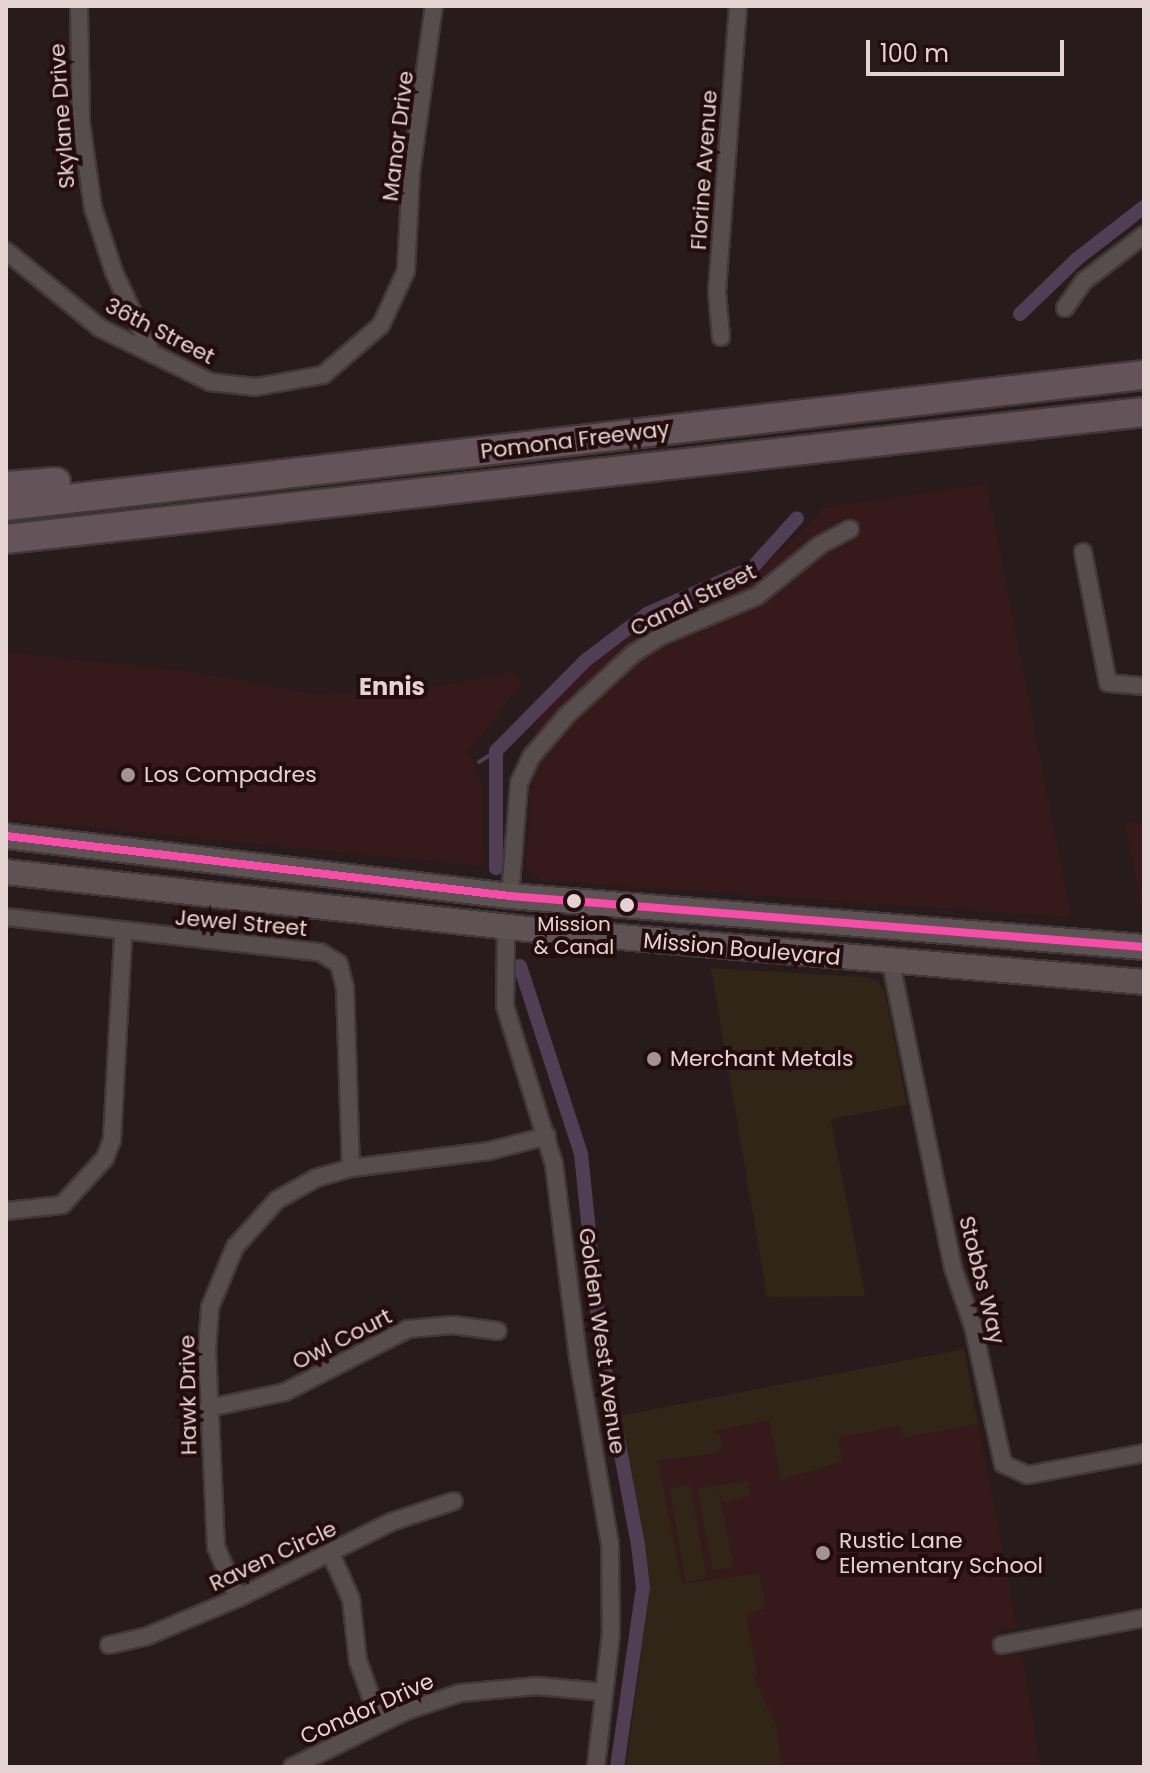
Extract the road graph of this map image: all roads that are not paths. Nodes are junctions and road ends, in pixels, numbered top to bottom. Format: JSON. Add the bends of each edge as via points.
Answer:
{"nodes":[{"id":1,"x":79,"y":6,"type":"edge"},
{"id":2,"x":434,"y":6,"type":"edge"},
{"id":3,"x":738,"y":6,"type":"edge"},
{"id":4,"x":1144,"y":235,"type":"edge"},
{"id":5,"x":6,"y":251,"type":"edge"},
{"id":6,"x":406,"y":271,"type":"joint"},
{"id":7,"x":1065,"y":308,"type":"dead end"},
{"id":8,"x":721,"y":337,"type":"dead end"},
{"id":9,"x":152,"y":354,"type":"junction"},
{"id":10,"x":1144,"y":375,"type":"edge"},
{"id":11,"x":1144,"y":412,"type":"edge"},
{"id":12,"x":6,"y":486,"type":"edge"},
{"id":13,"x":136,"y":490,"type":"junction"},
{"id":14,"x":6,"y":506,"type":"edge"},
{"id":15,"x":127,"y":525,"type":"junction"},
{"id":16,"x":850,"y":529,"type":"dead end"},
{"id":17,"x":6,"y":539,"type":"edge"},
{"id":18,"x":6,"y":549,"type":"edge"},
{"id":19,"x":1083,"y":552,"type":"dead end"},
{"id":20,"x":1144,"y":686,"type":"edge"},
{"id":21,"x":6,"y":836,"type":"edge"},
{"id":22,"x":6,"y":872,"type":"edge"},
{"id":23,"x":510,"y":896,"type":"junction"},
{"id":24,"x":6,"y":917,"type":"edge"},
{"id":25,"x":506,"y":927,"type":"junction"},
{"id":26,"x":123,"y":934,"type":"junction"},
{"id":27,"x":1144,"y":947,"type":"edge"},
{"id":28,"x":891,"y":963,"type":"junction"},
{"id":29,"x":1144,"y":982,"type":"edge"},
{"id":30,"x":547,"y":1136,"type":"junction"},
{"id":31,"x":351,"y":1168,"type":"junction"},
{"id":32,"x":6,"y":1211,"type":"edge"},
{"id":33,"x":498,"y":1331,"type":"dead end"},
{"id":34,"x":208,"y":1408,"type":"junction"},
{"id":35,"x":1144,"y":1453,"type":"edge"},
{"id":36,"x":454,"y":1501,"type":"dead end"},
{"id":37,"x":331,"y":1554,"type":"junction"},
{"id":38,"x":238,"y":1598,"type":"junction"},
{"id":39,"x":1144,"y":1618,"type":"edge"},
{"id":40,"x":109,"y":1645,"type":"dead end"},
{"id":41,"x":1002,"y":1645,"type":"dead end"},
{"id":42,"x":603,"y":1692,"type":"junction"},
{"id":43,"x":380,"y":1722,"type":"junction"},
{"id":44,"x":292,"y":1767,"type":"edge"},
{"id":45,"x":596,"y":1767,"type":"edge"}],
"edges":[{"from":1,"to":9,"type":"street","name":"Skylane Drive","via":[[81,122],[93,208],[114,272]]},
{"from":2,"to":6,"type":"street","name":"Manor Drive","via":[[411,173]]},
{"from":3,"to":8,"type":"street","name":"Florine Avenue","via":[[717,292]]},
{"from":4,"to":7,"type":"street","via":[[1084,281]]},
{"from":5,"to":9,"type":"street","name":"36th Street","via":[[77,312]]},
{"from":6,"to":9,"type":"street","name":"36th Street","via":[[381,325],[317,378],[278,386],[224,386]]},
{"from":10,"to":13,"type":"highway","name":"Pomona Freeway"},
{"from":11,"to":15,"type":"highway","name":"Pomona Freeway"},
{"from":12,"to":13,"type":"highway","via":[[64,481]]},
{"from":13,"to":14,"type":"highway","name":"Pomona Freeway"},
{"from":15,"to":17,"type":"highway","name":"Pomona Freeway"},
{"from":15,"to":18,"type":"highway"},
{"from":16,"to":23,"type":"street","name":"Canal Street","via":[[820,545],[757,596],[661,636],[634,653],[544,740],[519,783]]},
{"from":19,"to":20,"type":"street","via":[[1108,683]]},
{"from":21,"to":23,"type":"main road","name":"Mission Boulevard"},
{"from":22,"to":25,"type":"main road","name":"Mission Boulevard"},
{"from":23,"to":25,"type":"main road"},
{"from":23,"to":27,"type":"main road","name":"Mission Boulevard"},
{"from":24,"to":26,"type":"street","name":"Jewel Street"},
{"from":25,"to":28,"type":"main road","name":"Mission Boulevard"},
{"from":25,"to":30,"type":"street","name":"Golden West Avenue","via":[[505,1006]]},
{"from":26,"to":31,"type":"street","name":"Jewel Street","via":[[320,952],[339,964],[345,988]]},
{"from":26,"to":32,"type":"street","via":[[112,1140],[105,1158],[62,1205]]},
{"from":28,"to":29,"type":"main road","name":"Mission Boulevard"},
{"from":28,"to":35,"type":"street","name":"Stobbs Way","via":[[953,1268],[973,1326],[1003,1464],[1028,1475]]},
{"from":30,"to":31,"type":"street","name":"Hawk Drive","via":[[489,1151]]},
{"from":30,"to":42,"type":"street","name":"Golden West Avenue","via":[[610,1544],[613,1603]]},
{"from":31,"to":34,"type":"street","name":"Hawk Drive","via":[[316,1178],[277,1200],[235,1247],[210,1307]]},
{"from":33,"to":34,"type":"street","name":"Owl Court","via":[[453,1325],[408,1329],[285,1392]]},
{"from":34,"to":38,"type":"street","name":"Hawk Drive","via":[[216,1547]]},
{"from":36,"to":37,"type":"street","name":"Raven Circle","via":[[420,1509]]},
{"from":37,"to":38,"type":"street","name":"Raven Circle"},
{"from":37,"to":43,"type":"street","via":[[351,1599],[358,1661]]},
{"from":38,"to":40,"type":"street","name":"Raven Circle","via":[[145,1637]]},
{"from":39,"to":41,"type":"street"},
{"from":42,"to":43,"type":"street","name":"Condor Drive","via":[[537,1686],[487,1689],[431,1701]]},
{"from":42,"to":45,"type":"street","name":"Golden West Avenue"},
{"from":43,"to":44,"type":"street","name":"Condor Drive"}]}
